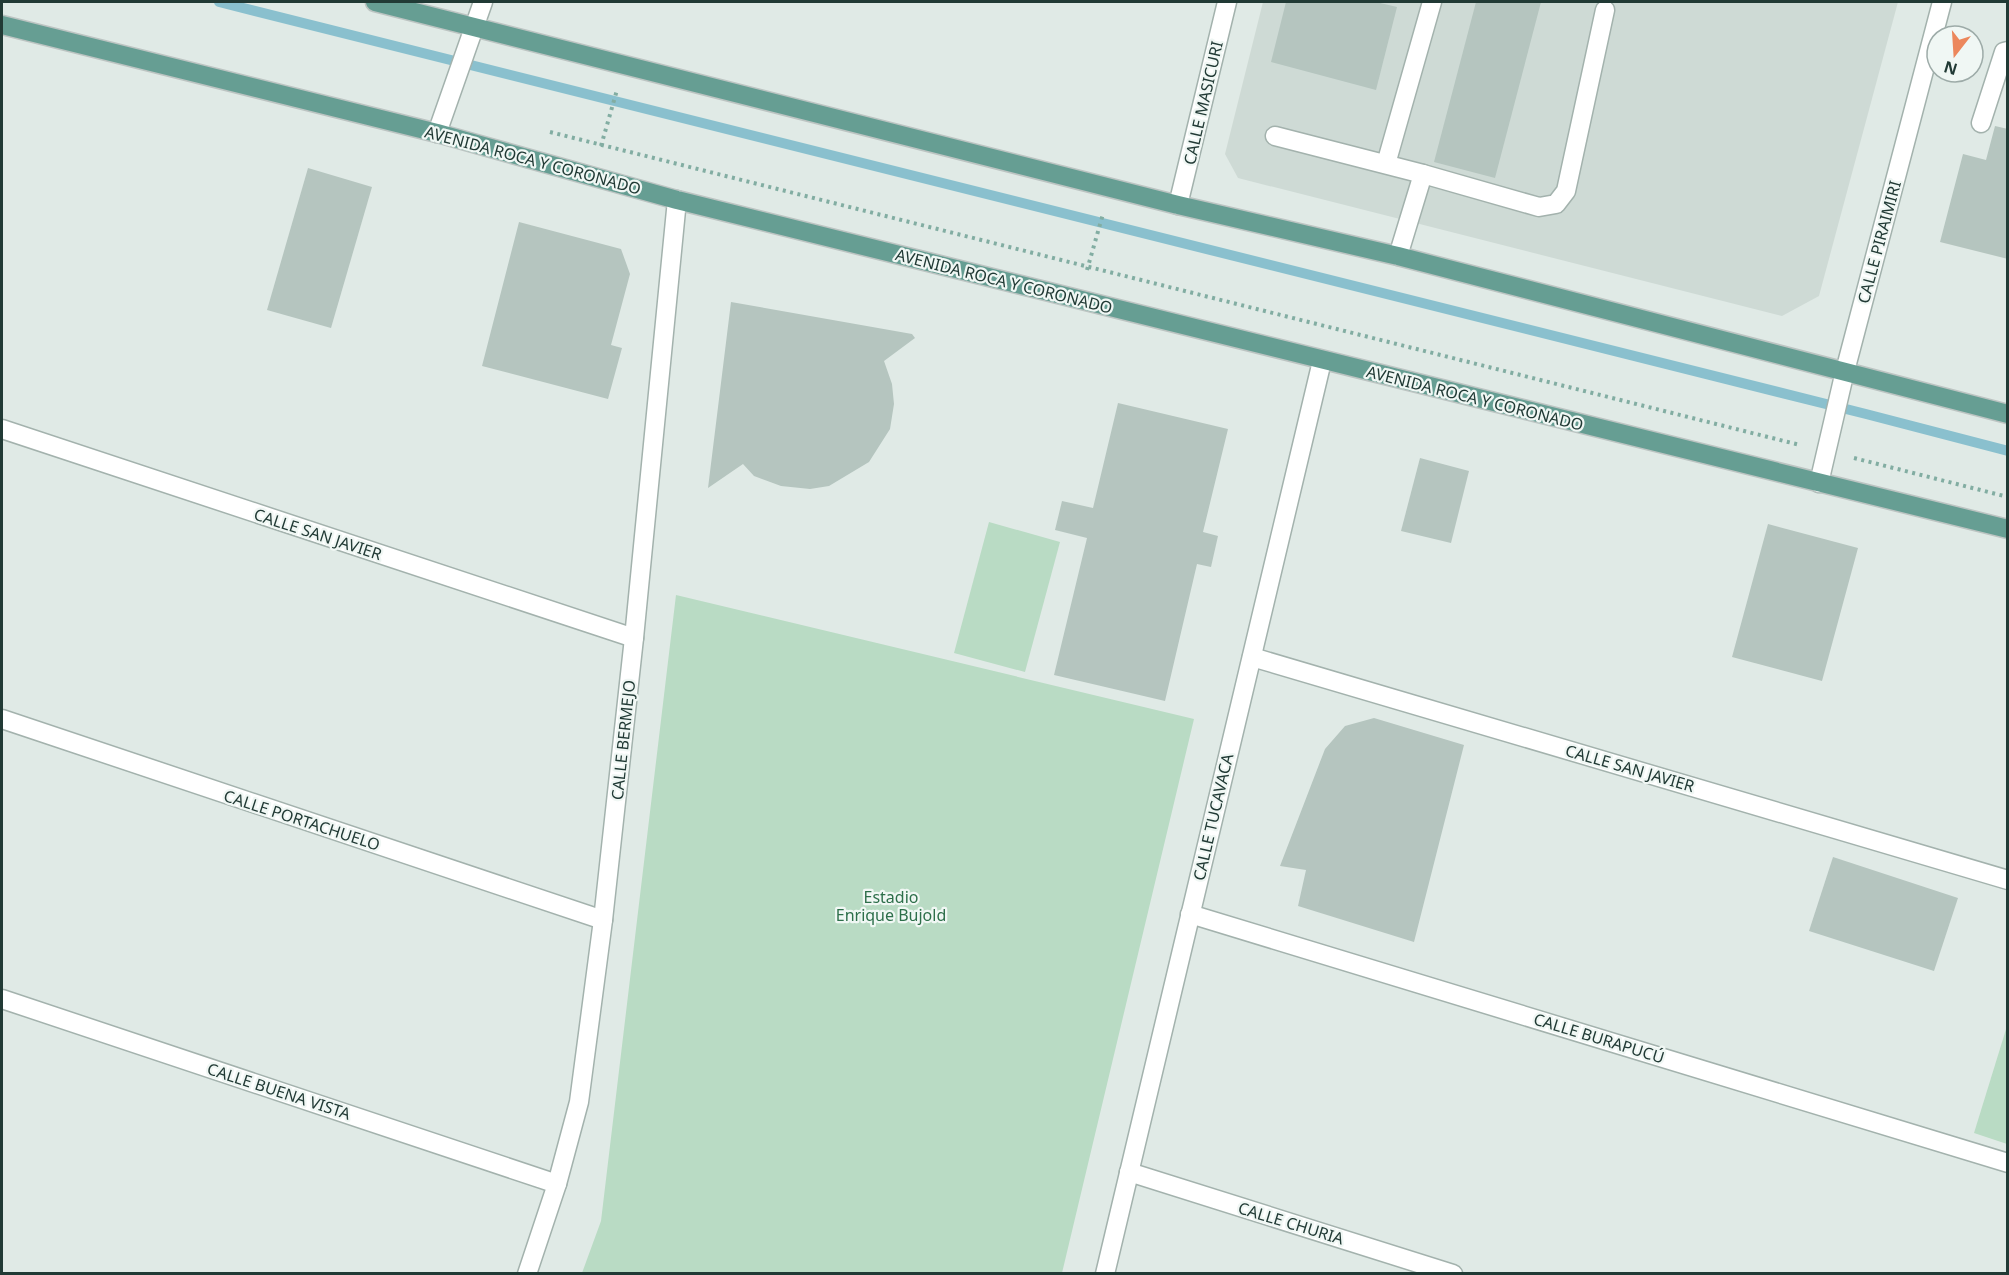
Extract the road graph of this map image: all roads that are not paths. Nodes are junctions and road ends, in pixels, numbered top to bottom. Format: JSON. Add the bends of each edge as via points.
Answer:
{"nodes":[{"id":1,"x":375,"y":2,"type":"edge"},
{"id":2,"x":483,"y":2,"type":"edge"},
{"id":3,"x":1227,"y":2,"type":"edge"},
{"id":4,"x":1432,"y":2,"type":"edge"},
{"id":5,"x":1942,"y":2,"type":"edge"},
{"id":6,"x":1605,"y":10,"type":"dead end"},
{"id":7,"x":2,"y":25,"type":"edge"},
{"id":8,"x":475,"y":27,"type":"junction"},
{"id":9,"x":2007,"y":51,"type":"edge"},
{"id":10,"x":1982,"y":123,"type":"dead end"},
{"id":11,"x":437,"y":133,"type":"junction"},
{"id":12,"x":1275,"y":136,"type":"dead end"},
{"id":13,"x":1386,"y":164,"type":"junction"},
{"id":14,"x":1423,"y":174,"type":"junction"},
{"id":15,"x":678,"y":200,"type":"junction"},
{"id":16,"x":1178,"y":204,"type":"junction"},
{"id":17,"x":1398,"y":256,"type":"junction"},
{"id":18,"x":1323,"y":361,"type":"junction"},
{"id":19,"x":1845,"y":371,"type":"junction"},
{"id":20,"x":2007,"y":414,"type":"edge"},
{"id":21,"x":2,"y":429,"type":"edge"},
{"id":22,"x":1819,"y":483,"type":"junction"},
{"id":23,"x":2007,"y":529,"type":"edge"},
{"id":24,"x":634,"y":638,"type":"junction"},
{"id":25,"x":1252,"y":657,"type":"junction"},
{"id":26,"x":2,"y":719,"type":"edge"},
{"id":27,"x":2007,"y":880,"type":"edge"},
{"id":28,"x":1190,"y":914,"type":"junction"},
{"id":29,"x":603,"y":920,"type":"junction"},
{"id":30,"x":2,"y":999,"type":"edge"},
{"id":31,"x":2007,"y":1163,"type":"edge"},
{"id":32,"x":1129,"y":1172,"type":"junction"},
{"id":33,"x":557,"y":1184,"type":"junction"},
{"id":34,"x":527,"y":1274,"type":"edge"},
{"id":35,"x":1105,"y":1274,"type":"edge"},
{"id":36,"x":1453,"y":1274,"type":"edge"}],
"edges":[{"from":1,"to":8,"type":"main road"},
{"from":2,"to":8,"type":"street"},
{"from":3,"to":16,"type":"street","name":"CALLE MASICURI"},
{"from":4,"to":13,"type":"street"},
{"from":5,"to":19,"type":"street","name":"CALLE PIRAIMIRI"},
{"from":6,"to":14,"type":"street","via":[[1566,191],[1556,204],[1539,207]]},
{"from":7,"to":11,"type":"main road","name":"AVENIDA ROCA Y CORONADO"},
{"from":8,"to":11,"type":"street"},
{"from":8,"to":16,"type":"main road"},
{"from":9,"to":10,"type":"street"},
{"from":11,"to":15,"type":"main road","name":"AVENIDA ROCA Y CORONADO"},
{"from":12,"to":13,"type":"street"},
{"from":13,"to":14,"type":"street"},
{"from":14,"to":17,"type":"street"},
{"from":15,"to":18,"type":"main road","name":"AVENIDA ROCA Y CORONADO"},
{"from":15,"to":24,"type":"street","name":"CALLE BERMEJO"},
{"from":16,"to":17,"type":"main road"},
{"from":17,"to":19,"type":"main road"},
{"from":18,"to":22,"type":"main road","name":"AVENIDA ROCA Y CORONADO"},
{"from":18,"to":25,"type":"street","name":"CALLE TUCAVACA"},
{"from":19,"to":20,"type":"main road"},
{"from":19,"to":22,"type":"street","name":"CALLE PIRAIMIRI"},
{"from":21,"to":24,"type":"street","name":"CALLE SAN JAVIER"},
{"from":22,"to":23,"type":"main road","name":"AVENIDA ROCA Y CORONADO"},
{"from":24,"to":29,"type":"street","name":"CALLE BERMEJO"},
{"from":25,"to":27,"type":"street","name":"CALLE SAN JAVIER"},
{"from":25,"to":28,"type":"street","name":"CALLE TUCAVACA"},
{"from":26,"to":29,"type":"street","name":"CALLE PORTACHUELO"},
{"from":28,"to":31,"type":"street","name":"CALLE BURAPUCÚ"},
{"from":28,"to":32,"type":"street","name":"CALLE TUCAVACA"},
{"from":29,"to":33,"type":"street","name":"CALLE BERMEJO","via":[[579,1102]]},
{"from":30,"to":33,"type":"street","name":"CALLE BUENA VISTA"},
{"from":32,"to":35,"type":"street","name":"CALLE TUCAVACA"},
{"from":32,"to":36,"type":"street","name":"CALLE CHURIA"},
{"from":33,"to":34,"type":"street","name":"CALLE BERMEJO"}]}
